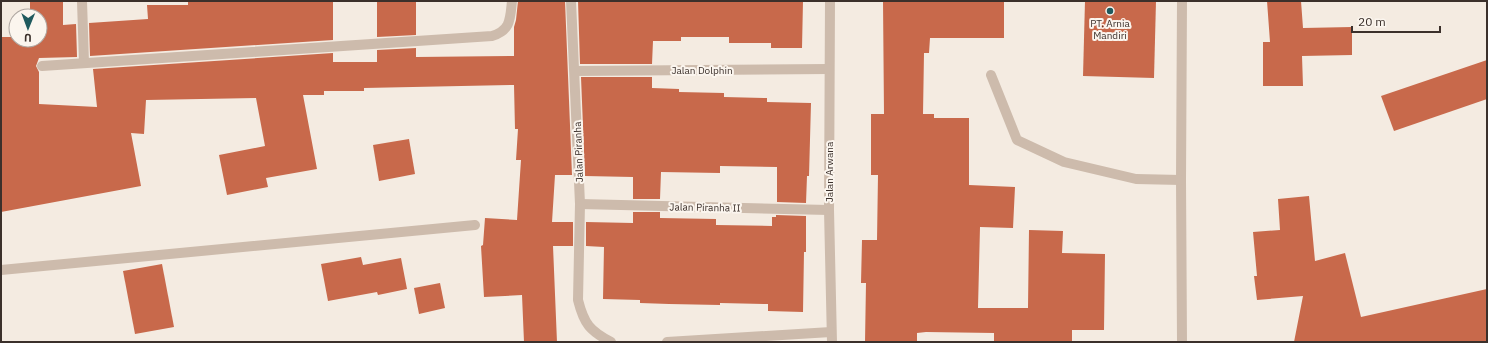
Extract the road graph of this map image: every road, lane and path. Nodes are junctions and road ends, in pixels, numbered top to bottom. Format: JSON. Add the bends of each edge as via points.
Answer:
{"nodes":[{"id":1,"x":82,"y":1,"type":"edge"},
{"id":2,"x":512,"y":1,"type":"edge"},
{"id":3,"x":572,"y":1,"type":"edge"},
{"id":4,"x":830,"y":1,"type":"edge"},
{"id":5,"x":1182,"y":1,"type":"edge"},
{"id":6,"x":84,"y":63,"type":"junction"},
{"id":7,"x":42,"y":66,"type":"dead end"},
{"id":8,"x":830,"y":69,"type":"junction"},
{"id":9,"x":575,"y":70,"type":"junction"},
{"id":10,"x":991,"y":75,"type":"dead end"},
{"id":11,"x":1181,"y":180,"type":"junction"},
{"id":12,"x":580,"y":204,"type":"junction"},
{"id":13,"x":829,"y":210,"type":"junction"},
{"id":14,"x":474,"y":225,"type":"dead end"},
{"id":15,"x":1,"y":270,"type":"edge"},
{"id":16,"x":831,"y":337,"type":"edge"},
{"id":17,"x":611,"y":342,"type":"edge"},
{"id":18,"x":667,"y":342,"type":"edge"},
{"id":19,"x":1182,"y":342,"type":"edge"}],
"edges":[{"from":1,"to":6,"type":"street"},
{"from":2,"to":6,"type":"street","via":[[507,27],[492,36]]},
{"from":3,"to":9,"type":"street","name":"Jalan Piranha"},
{"from":4,"to":8,"type":"street","name":"Jalan Arwana"},
{"from":5,"to":11,"type":"street"},
{"from":6,"to":7,"type":"street"},
{"from":8,"to":9,"type":"street","name":"Jalan Dolphin"},
{"from":8,"to":13,"type":"street","name":"Jalan Arwana"},
{"from":9,"to":12,"type":"street","name":"Jalan Piranha"},
{"from":10,"to":11,"type":"street","via":[[1017,140],[1064,162],[1136,179]]},
{"from":11,"to":19,"type":"street"},
{"from":12,"to":13,"type":"street","name":"Jalan Piranha II"},
{"from":12,"to":17,"type":"street","name":"Jalan Piranha","via":[[578,300],[582,316],[592,329],[597,335]]},
{"from":13,"to":16,"type":"street","name":"Jalan Arwana"},
{"from":14,"to":15,"type":"street"},
{"from":16,"to":18,"type":"street"}]}
